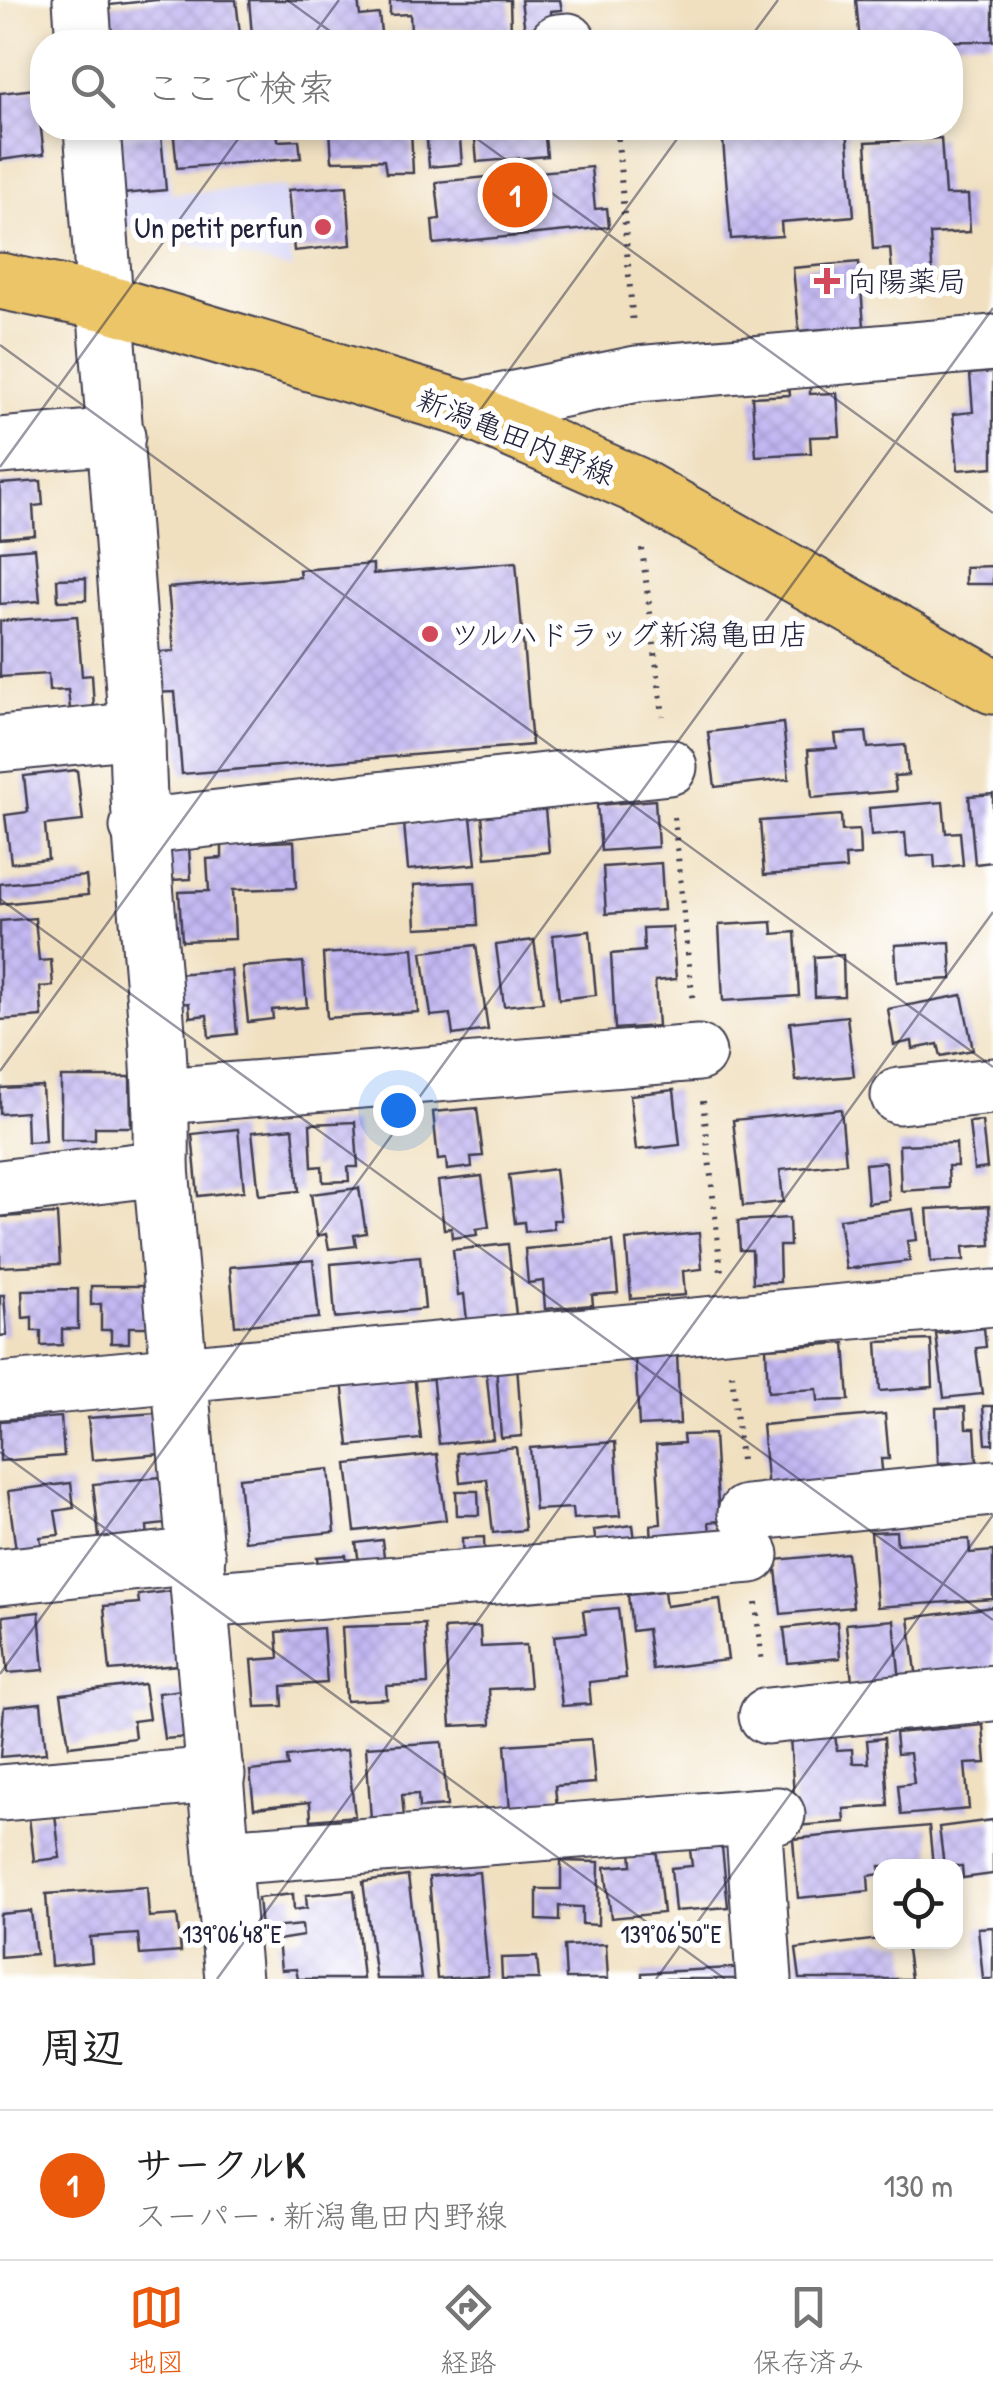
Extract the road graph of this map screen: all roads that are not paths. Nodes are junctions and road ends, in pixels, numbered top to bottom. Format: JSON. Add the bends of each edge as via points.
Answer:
{"nodes":[{"id":1,"x":81,"y":0,"type":"edge"},
{"id":2,"x":83,"y":30,"type":"edge"},
{"id":3,"x":93,"y":140,"type":"edge"},
{"id":4,"x":5,"y":280,"type":"edge"},
{"id":5,"x":107,"y":303,"type":"junction"},
{"id":6,"x":993,"y":343,"type":"edge"},
{"id":7,"x":464,"y":409,"type":"junction"},
{"id":8,"x":117,"y":436,"type":"junction"},
{"id":9,"x":0,"y":446,"type":"edge"},
{"id":10,"x":993,"y":686,"type":"edge"},
{"id":11,"x":137,"y":730,"type":"junction"},
{"id":12,"x":0,"y":744,"type":"edge"},
{"id":13,"x":669,"y":767,"type":"road end"},
{"id":14,"x":138,"y":827,"type":"junction"},
{"id":15,"x":698,"y":1053,"type":"road end"},
{"id":16,"x":993,"y":1086,"type":"edge"},
{"id":17,"x":163,"y":1096,"type":"junction"},
{"id":18,"x":899,"y":1096,"type":"dead end"},
{"id":19,"x":161,"y":1168,"type":"junction"},
{"id":20,"x":0,"y":1188,"type":"edge"},
{"id":21,"x":993,"y":1298,"type":"edge"},
{"id":22,"x":182,"y":1374,"type":"junction"},
{"id":23,"x":0,"y":1392,"type":"edge"},
{"id":24,"x":993,"y":1488,"type":"edge"},
{"id":25,"x":0,"y":1577,"type":"edge"},
{"id":26,"x":199,"y":1578,"type":"junction"},
{"id":27,"x":993,"y":1693,"type":"edge"},
{"id":28,"x":767,"y":1716,"type":"road end"},
{"id":29,"x":217,"y":1775,"type":"junction"},
{"id":30,"x":0,"y":1793,"type":"edge"},
{"id":31,"x":223,"y":1857,"type":"junction"},
{"id":32,"x":233,"y":1979,"type":"edge"},
{"id":33,"x":764,"y":1979,"type":"edge"}],
"edges":[{"from":1,"to":2,"type":"street"},
{"from":3,"to":5,"type":"street"},
{"from":4,"to":5,"type":"main road","name":"新潟亀田内野線"},
{"from":5,"to":7,"type":"main road","name":"新潟亀田内野線"},
{"from":5,"to":8,"type":"street"},
{"from":6,"to":7,"type":"street","via":[[638,374]]},
{"from":7,"to":10,"type":"main road","name":"新潟亀田内野線","via":[[634,484]]},
{"from":8,"to":9,"type":"street"},
{"from":8,"to":11,"type":"street"},
{"from":11,"to":12,"type":"street"},
{"from":11,"to":14,"type":"street"},
{"from":13,"to":14,"type":"street"},
{"from":14,"to":17,"type":"street"},
{"from":15,"to":17,"type":"street"},
{"from":16,"to":18,"type":"street"},
{"from":17,"to":19,"type":"street"},
{"from":19,"to":20,"type":"street"},
{"from":19,"to":22,"type":"street"},
{"from":21,"to":22,"type":"street"},
{"from":22,"to":23,"type":"street"},
{"from":22,"to":26,"type":"street"},
{"from":24,"to":26,"type":"street","via":[[748,1534]]},
{"from":25,"to":26,"type":"street"},
{"from":26,"to":29,"type":"street"},
{"from":27,"to":28,"type":"street"},
{"from":29,"to":30,"type":"street"},
{"from":29,"to":31,"type":"street"},
{"from":31,"to":32,"type":"street"},
{"from":31,"to":33,"type":"street","via":[[765,1816]]}]}
